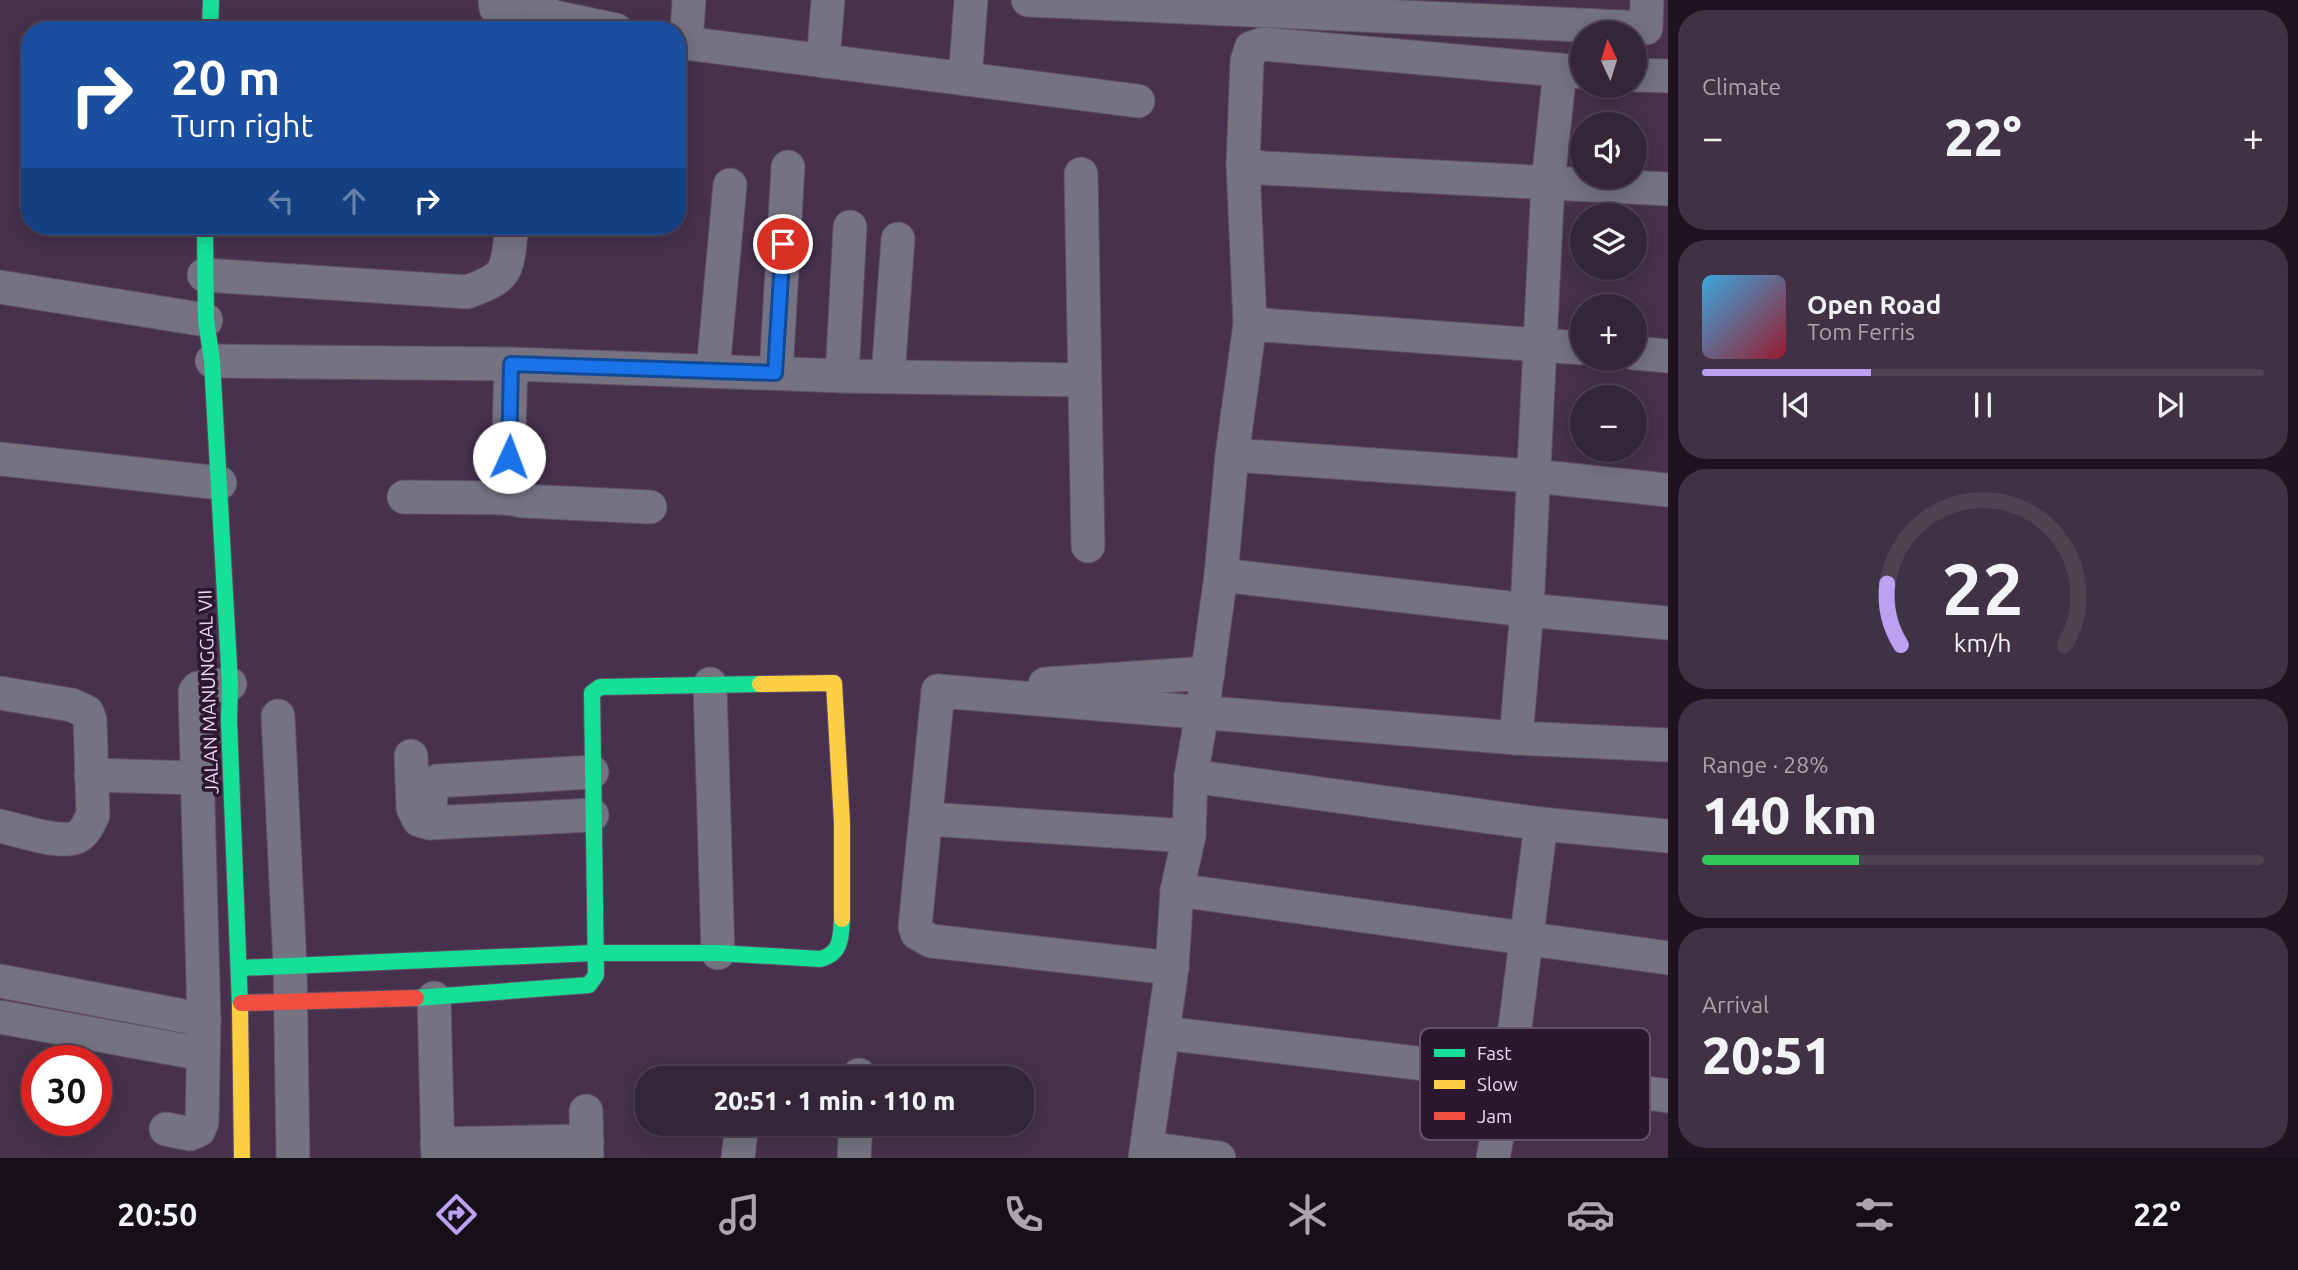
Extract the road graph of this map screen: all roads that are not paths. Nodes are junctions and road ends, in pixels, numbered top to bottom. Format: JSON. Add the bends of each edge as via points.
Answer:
{"nodes":[{"id":1,"x":211,"y":0,"type":"edge"},
{"id":2,"x":495,"y":0,"type":"edge"},
{"id":3,"x":690,"y":0,"type":"edge"},
{"id":4,"x":828,"y":0,"type":"edge"},
{"id":5,"x":971,"y":0,"type":"edge"},
{"id":6,"x":1028,"y":0,"type":"edge"},
{"id":7,"x":1647,"y":0,"type":"edge"},
{"id":8,"x":1337,"y":7,"type":"edge"},
{"id":9,"x":540,"y":15,"type":"edge"},
{"id":10,"x":210,"y":21,"type":"edge"},
{"id":11,"x":570,"y":21,"type":"edge"},
{"id":12,"x":686,"y":22,"type":"edge"},
{"id":13,"x":686,"y":44,"type":"edge"},
{"id":14,"x":823,"y":61,"type":"junction"},
{"id":15,"x":1570,"y":71,"type":"edge"},
{"id":16,"x":1647,"y":75,"type":"edge"},
{"id":17,"x":1570,"y":76,"type":"edge"},
{"id":18,"x":1668,"y":76,"type":"edge"},
{"id":19,"x":965,"y":79,"type":"junction"},
{"id":20,"x":1138,"y":101,"type":"dead end"},
{"id":21,"x":1243,"y":163,"type":"junction"},
{"id":22,"x":788,"y":167,"type":"dead end"},
{"id":23,"x":1081,"y":174,"type":"dead end"},
{"id":24,"x":1548,"y":182,"type":"junction"},
{"id":25,"x":730,"y":185,"type":"dead end"},
{"id":26,"x":1668,"y":189,"type":"edge"},
{"id":27,"x":850,"y":227,"type":"dead end"},
{"id":28,"x":205,"y":235,"type":"edge"},
{"id":29,"x":511,"y":235,"type":"edge"},
{"id":30,"x":898,"y":239,"type":"dead end"},
{"id":31,"x":204,"y":275,"type":"junction"},
{"id":32,"x":0,"y":287,"type":"edge"},
{"id":33,"x":206,"y":320,"type":"junction"},
{"id":34,"x":1250,"y":324,"type":"junction"},
{"id":35,"x":1539,"y":345,"type":"junction"},
{"id":36,"x":1570,"y":347,"type":"edge"},
{"id":37,"x":1647,"y":354,"type":"edge"},
{"id":38,"x":1668,"y":356,"type":"edge"},
{"id":39,"x":212,"y":361,"type":"junction"},
{"id":40,"x":511,"y":364,"type":"junction"},
{"id":41,"x":713,"y":371,"type":"junction"},
{"id":42,"x":775,"y":373,"type":"junction"},
{"id":43,"x":842,"y":376,"type":"junction"},
{"id":44,"x":888,"y":376,"type":"junction"},
{"id":45,"x":1084,"y":380,"type":"junction"},
{"id":46,"x":1232,"y":455,"type":"junction"},
{"id":47,"x":0,"y":459,"type":"edge"},
{"id":48,"x":1534,"y":476,"type":"junction"},
{"id":49,"x":220,"y":483,"type":"junction"},
{"id":50,"x":1668,"y":490,"type":"edge"},
{"id":51,"x":404,"y":497,"type":"dead end"},
{"id":52,"x":507,"y":498,"type":"junction"},
{"id":53,"x":650,"y":507,"type":"dead end"},
{"id":54,"x":1088,"y":546,"type":"dead end"},
{"id":55,"x":1221,"y":575,"type":"junction"},
{"id":56,"x":1527,"y":610,"type":"junction"},
{"id":57,"x":1668,"y":623,"type":"edge"},
{"id":58,"x":1208,"y":673,"type":"junction"},
{"id":59,"x":230,"y":684,"type":"junction"},
{"id":60,"x":710,"y":684,"type":"junction"},
{"id":61,"x":938,"y":691,"type":"junction"},
{"id":62,"x":0,"y":693,"type":"edge"},
{"id":63,"x":1202,"y":714,"type":"junction"},
{"id":64,"x":278,"y":716,"type":"dead end"},
{"id":65,"x":1516,"y":738,"type":"junction"},
{"id":66,"x":1668,"y":745,"type":"edge"},
{"id":67,"x":411,"y":756,"type":"dead end"},
{"id":68,"x":592,"y":772,"type":"junction"},
{"id":69,"x":91,"y":775,"type":"junction"},
{"id":70,"x":1191,"y":776,"type":"junction"},
{"id":71,"x":197,"y":778,"type":"junction"},
{"id":72,"x":592,"y":815,"type":"junction"},
{"id":73,"x":927,"y":819,"type":"junction"},
{"id":74,"x":430,"y":823,"type":"junction"},
{"id":75,"x":1541,"y":824,"type":"junction"},
{"id":76,"x":0,"y":826,"type":"edge"},
{"id":77,"x":1189,"y":836,"type":"junction"},
{"id":78,"x":1668,"y":836,"type":"edge"},
{"id":79,"x":1177,"y":890,"type":"junction"},
{"id":80,"x":1527,"y":937,"type":"junction"},
{"id":81,"x":594,"y":953,"type":"junction"},
{"id":82,"x":718,"y":953,"type":"junction"},
{"id":83,"x":1668,"y":958,"type":"edge"},
{"id":84,"x":290,"y":965,"type":"junction"},
{"id":85,"x":240,"y":968,"type":"junction"},
{"id":86,"x":1172,"y":968,"type":"junction"},
{"id":87,"x":0,"y":981,"type":"edge"},
{"id":88,"x":434,"y":998,"type":"junction"},
{"id":89,"x":241,"y":1003,"type":"junction"},
{"id":90,"x":290,"y":1003,"type":"junction"},
{"id":91,"x":0,"y":1017,"type":"edge"},
{"id":92,"x":204,"y":1020,"type":"junction"},
{"id":93,"x":1515,"y":1028,"type":"edge"},
{"id":94,"x":1163,"y":1033,"type":"junction"},
{"id":95,"x":203,"y":1054,"type":"junction"},
{"id":96,"x":1420,"y":1063,"type":"edge"},
{"id":97,"x":1650,"y":1094,"type":"edge"},
{"id":98,"x":1668,"y":1096,"type":"edge"},
{"id":99,"x":166,"y":1129,"type":"dead end"},
{"id":100,"x":741,"y":1136,"type":"edge"},
{"id":101,"x":855,"y":1136,"type":"edge"},
{"id":102,"x":586,"y":1137,"type":"edge"},
{"id":103,"x":1496,"y":1140,"type":"edge"},
{"id":104,"x":438,"y":1151,"type":"edge"},
{"id":105,"x":1146,"y":1153,"type":"edge"},
{"id":106,"x":242,"y":1158,"type":"edge"},
{"id":107,"x":293,"y":1158,"type":"edge"},
{"id":108,"x":738,"y":1158,"type":"edge"},
{"id":109,"x":854,"y":1158,"type":"edge"},
{"id":110,"x":1219,"y":1158,"type":"edge"},
{"id":111,"x":1493,"y":1158,"type":"edge"}],
"edges":[{"from":1,"to":10,"type":"street"},
{"from":2,"to":9,"type":"street","via":[[496,8]]},
{"from":3,"to":12,"type":"street"},
{"from":4,"to":14,"type":"street"},
{"from":5,"to":19,"type":"street"},
{"from":6,"to":8,"type":"street"},
{"from":7,"to":8,"type":"street","via":[[1646,29]]},
{"from":9,"to":11,"type":"street"},
{"from":13,"to":14,"type":"street"},
{"from":14,"to":19,"type":"street"},
{"from":15,"to":21,"type":"street","via":[[1263,44],[1251,48],[1247,61]]},
{"from":16,"to":18,"type":"street"},
{"from":17,"to":24,"type":"street"},
{"from":19,"to":20,"type":"street"},
{"from":21,"to":24,"type":"street","via":[[1263,168]]},
{"from":21,"to":34,"type":"street"},
{"from":22,"to":42,"type":"street"},
{"from":23,"to":45,"type":"street"},
{"from":24,"to":26,"type":"street"},
{"from":24,"to":35,"type":"street"},
{"from":25,"to":41,"type":"street"},
{"from":27,"to":43,"type":"street"},
{"from":28,"to":31,"type":"street","name":"JALAN MANUNGGAL VII"},
{"from":29,"to":31,"type":"street","via":[[506,269],[492,283],[467,292]]},
{"from":30,"to":44,"type":"street"},
{"from":31,"to":33,"type":"street","name":"JALAN MANUNGGAL VII"},
{"from":32,"to":33,"type":"street"},
{"from":33,"to":39,"type":"street","name":"JALAN MANUNGGAL VII"},
{"from":34,"to":35,"type":"street"},
{"from":34,"to":46,"type":"street"},
{"from":35,"to":36,"type":"street"},
{"from":35,"to":48,"type":"street"},
{"from":37,"to":38,"type":"street"},
{"from":39,"to":40,"type":"street"},
{"from":39,"to":49,"type":"street","name":"JALAN MANUNGGAL VII"},
{"from":40,"to":41,"type":"street"},
{"from":40,"to":52,"type":"street"},
{"from":41,"to":42,"type":"street"},
{"from":42,"to":43,"type":"street"},
{"from":43,"to":44,"type":"street"},
{"from":44,"to":45,"type":"street"},
{"from":45,"to":54,"type":"street"},
{"from":46,"to":48,"type":"street"},
{"from":46,"to":55,"type":"street"},
{"from":47,"to":49,"type":"street"},
{"from":48,"to":50,"type":"street"},
{"from":48,"to":56,"type":"street"},
{"from":49,"to":59,"type":"street","name":"JALAN MANUNGGAL VII"},
{"from":51,"to":52,"type":"street"},
{"from":52,"to":53,"type":"street"},
{"from":55,"to":56,"type":"street"},
{"from":55,"to":58,"type":"street"},
{"from":56,"to":57,"type":"street"},
{"from":56,"to":65,"type":"street"},
{"from":58,"to":61,"type":"street"},
{"from":58,"to":63,"type":"street"},
{"from":59,"to":71,"type":"street","via":[[195,692]]},
{"from":59,"to":85,"type":"street","name":"JALAN MANUNGGAL VII"},
{"from":60,"to":68,"type":"street","via":[[596,690],[591,699]]},
{"from":60,"to":82,"type":"street"},
{"from":60,"to":82,"type":"street","via":[[834,682],[844,907],[840,947],[831,956]]},
{"from":61,"to":63,"type":"street"},
{"from":61,"to":73,"type":"street"},
{"from":62,"to":69,"type":"street","via":[[72,705],[87,712]]},
{"from":63,"to":65,"type":"street"},
{"from":63,"to":70,"type":"street"},
{"from":64,"to":84,"type":"street"},
{"from":65,"to":66,"type":"street"},
{"from":67,"to":74,"type":"street","via":[[413,808],[419,820]]},
{"from":68,"to":72,"type":"street"},
{"from":68,"to":74,"type":"street","via":[[437,781],[431,784]]},
{"from":69,"to":71,"type":"street"},
{"from":69,"to":76,"type":"street","via":[[93,815],[78,837],[62,840]]},
{"from":70,"to":75,"type":"street"},
{"from":70,"to":77,"type":"street"},
{"from":71,"to":92,"type":"street"},
{"from":72,"to":74,"type":"street"},
{"from":72,"to":81,"type":"street"},
{"from":73,"to":77,"type":"street"},
{"from":73,"to":86,"type":"street","via":[[915,927],[926,939]]},
{"from":75,"to":78,"type":"street"},
{"from":75,"to":80,"type":"street"},
{"from":77,"to":79,"type":"street"},
{"from":79,"to":80,"type":"street"},
{"from":79,"to":86,"type":"street"},
{"from":80,"to":83,"type":"street"},
{"from":80,"to":93,"type":"street"},
{"from":81,"to":82,"type":"street"},
{"from":81,"to":84,"type":"street"},
{"from":81,"to":88,"type":"street","via":[[596,975],[589,985]]},
{"from":84,"to":85,"type":"street"},
{"from":84,"to":90,"type":"street"},
{"from":85,"to":89,"type":"street","name":"JALAN MANUNGGAL VII"},
{"from":86,"to":94,"type":"street"},
{"from":87,"to":92,"type":"street"},
{"from":88,"to":90,"type":"street"},
{"from":88,"to":104,"type":"street"},
{"from":89,"to":90,"type":"street"},
{"from":89,"to":106,"type":"street","name":"JALAN MANUNGGAL VII"},
{"from":90,"to":107,"type":"street"},
{"from":91,"to":95,"type":"street"},
{"from":92,"to":95,"type":"street"},
{"from":94,"to":96,"type":"street"},
{"from":94,"to":105,"type":"street"},
{"from":95,"to":99,"type":"street","via":[[199,1130],[190,1134]]},
{"from":97,"to":98,"type":"street"},
{"from":100,"to":108,"type":"street"},
{"from":101,"to":109,"type":"street"},
{"from":102,"to":104,"type":"street"},
{"from":103,"to":111,"type":"street"},
{"from":105,"to":110,"type":"street"}]}
